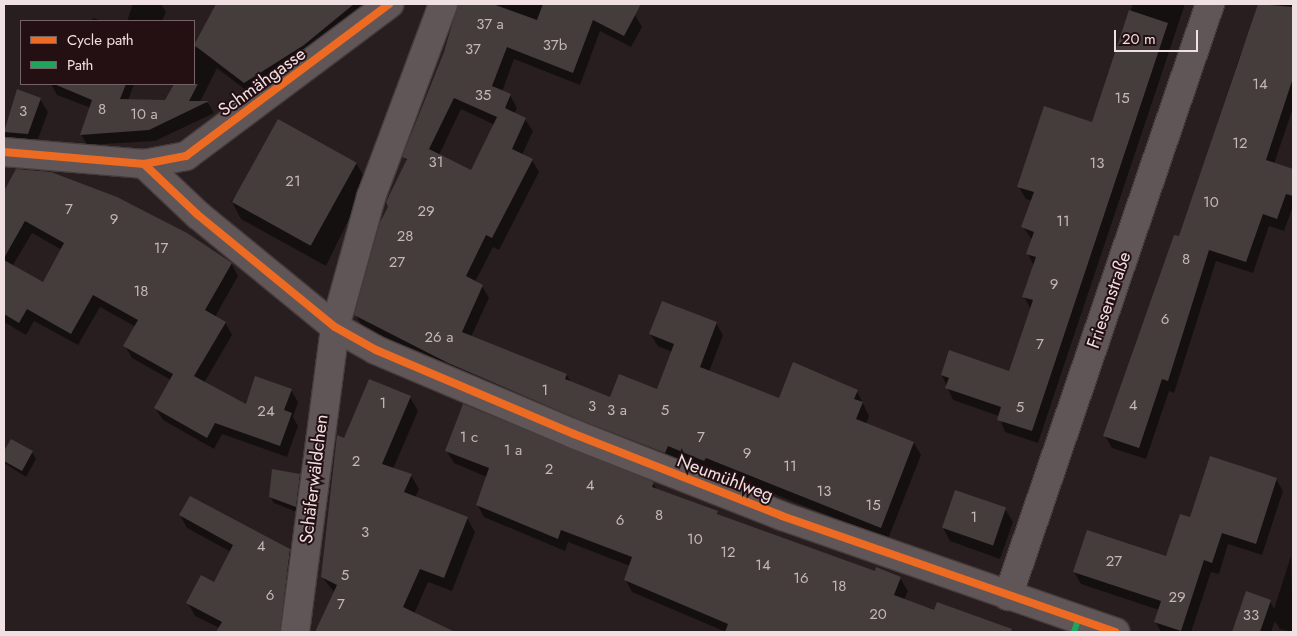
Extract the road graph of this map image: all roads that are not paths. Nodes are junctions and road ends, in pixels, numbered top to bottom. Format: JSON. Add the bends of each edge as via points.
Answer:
{"nodes":[{"id":1,"x":389,"y":4,"type":"edge"},
{"id":2,"x":443,"y":4,"type":"edge"},
{"id":3,"x":1210,"y":4,"type":"edge"},
{"id":4,"x":4,"y":152,"type":"edge"},
{"id":5,"x":144,"y":164,"type":"junction"},
{"id":6,"x":335,"y":327,"type":"junction"},
{"id":7,"x":1008,"y":596,"type":"junction"},
{"id":8,"x":1076,"y":626,"type":"edge"},
{"id":9,"x":295,"y":632,"type":"edge"},
{"id":10,"x":1115,"y":632,"type":"edge"}],
"edges":[{"from":1,"to":5,"type":"street","name":"Schmähgasse","via":[[186,156]]},
{"from":2,"to":6,"type":"street","via":[[371,197]]},
{"from":3,"to":7,"type":"street","name":"Friesenstraße"},
{"from":4,"to":5,"type":"street","name":"Schmähgasse"},
{"from":5,"to":6,"type":"street","via":[[184,203]]},
{"from":6,"to":7,"type":"street","name":"Neumühlweg","via":[[430,375],[574,434],[782,516]]},
{"from":6,"to":9,"type":"street","name":"Schäferwäldchen"},
{"from":7,"to":8,"type":"street","name":"Neumühlweg"},
{"from":8,"to":10,"type":"street","name":"Neumühlweg"}]}
